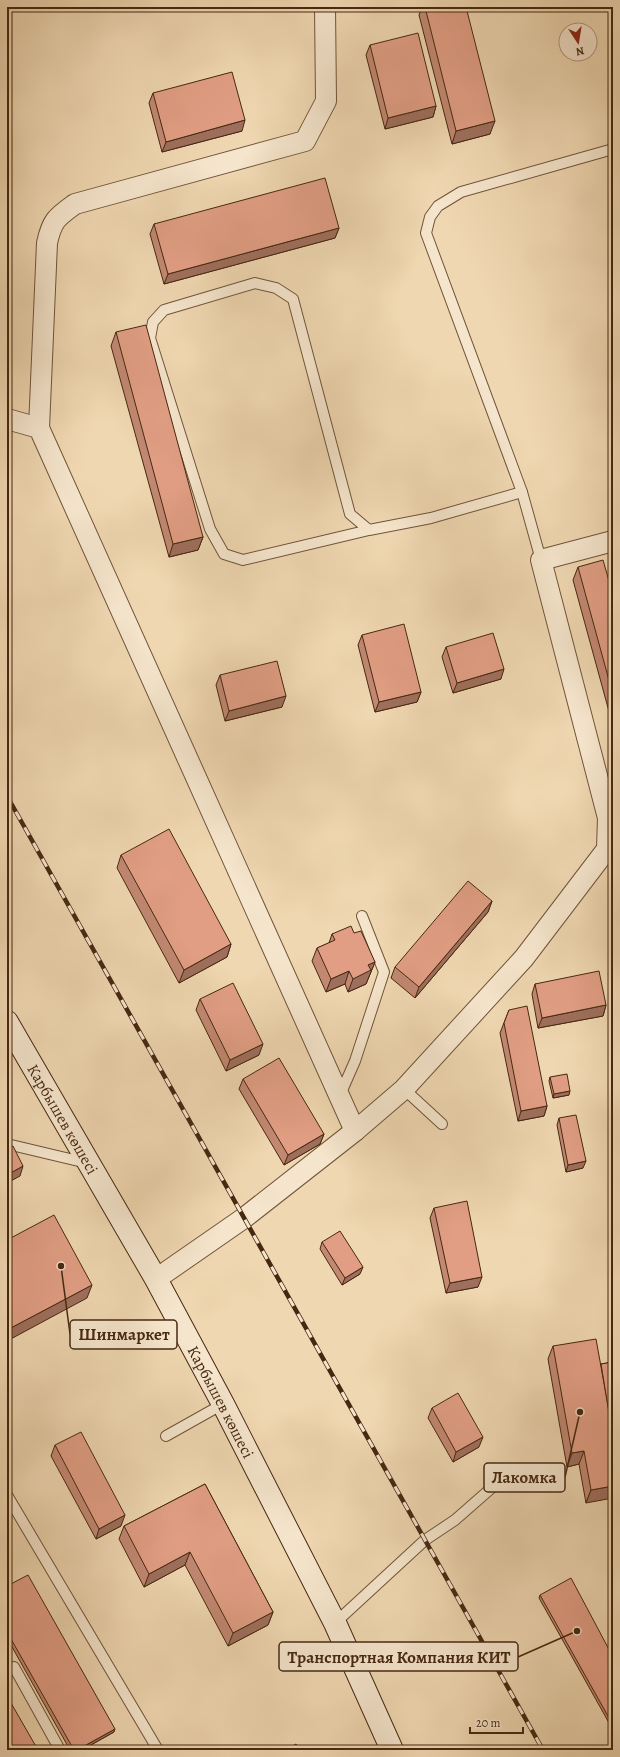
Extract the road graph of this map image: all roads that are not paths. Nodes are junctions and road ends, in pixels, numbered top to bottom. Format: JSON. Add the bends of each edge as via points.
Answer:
{"nodes":[{"id":1,"x":325,"y":7,"type":"edge"},
{"id":2,"x":613,"y":149,"type":"edge"},
{"id":3,"x":7,"y":419,"type":"edge"},
{"id":4,"x":39,"y":428,"type":"junction"},
{"id":5,"x":522,"y":492,"type":"junction"},
{"id":6,"x":369,"y":530,"type":"junction"},
{"id":7,"x":613,"y":541,"type":"edge"},
{"id":8,"x":541,"y":560,"type":"junction"},
{"id":9,"x":610,"y":848,"type":"edge"},
{"id":10,"x":362,"y":916,"type":"dead end"},
{"id":11,"x":7,"y":1022,"type":"edge"},
{"id":12,"x":404,"y":1089,"type":"junction"},
{"id":13,"x":339,"y":1097,"type":"junction"},
{"id":14,"x":442,"y":1124,"type":"dead end"},
{"id":15,"x":354,"y":1131,"type":"junction"},
{"id":16,"x":7,"y":1144,"type":"edge"},
{"id":17,"x":89,"y":1164,"type":"junction"},
{"id":18,"x":156,"y":1278,"type":"junction"},
{"id":19,"x":223,"y":1404,"type":"junction"},
{"id":20,"x":166,"y":1436,"type":"dead end"},
{"id":21,"x":512,"y":1470,"type":"dead end"},
{"id":22,"x":7,"y":1495,"type":"edge"},
{"id":23,"x":335,"y":1623,"type":"junction"},
{"id":24,"x":7,"y":1671,"type":"edge"},
{"id":25,"x":60,"y":1750,"type":"edge"},
{"id":26,"x":158,"y":1750,"type":"edge"},
{"id":27,"x":392,"y":1750,"type":"edge"}],
"edges":[{"from":1,"to":4,"type":"street","via":[[326,101],[305,141],[75,204],[56,218],[47,243]]},
{"from":2,"to":5,"type":"lane","via":[[461,192],[438,206],[430,217],[426,233]]},
{"from":3,"to":4,"type":"street"},
{"from":4,"to":13,"type":"street"},
{"from":5,"to":6,"type":"lane","via":[[432,518]]},
{"from":5,"to":8,"type":"lane"},
{"from":6,"to":6,"type":"lane","via":[[350,514],[293,299],[276,288],[255,284],[164,310],[153,322],[150,338],[210,529],[224,554],[243,560]]},
{"from":7,"to":8,"type":"street"},
{"from":8,"to":9,"type":"street","via":[[608,818]]},
{"from":9,"to":12,"type":"street","via":[[524,958]]},
{"from":10,"to":13,"type":"lane","via":[[384,972],[355,1061]]},
{"from":11,"to":17,"type":"main road","name":"Карбышев көшесі"},
{"from":12,"to":14,"type":"lane"},
{"from":12,"to":15,"type":"street"},
{"from":13,"to":15,"type":"street"},
{"from":15,"to":18,"type":"street","via":[[244,1218]]},
{"from":16,"to":17,"type":"lane"},
{"from":17,"to":18,"type":"main road","name":"Карбышев көшесі"},
{"from":18,"to":19,"type":"main road","name":"Карбышев көшесі"},
{"from":19,"to":20,"type":"lane"},
{"from":19,"to":23,"type":"main road","name":"Карбышев көшесі"},
{"from":21,"to":23,"type":"lane","via":[[455,1520],[425,1540]]},
{"from":22,"to":26,"type":"lane"},
{"from":23,"to":27,"type":"main road","name":"Карбышев көшесі"},
{"from":24,"to":25,"type":"lane","via":[[14,1668]]}]}
